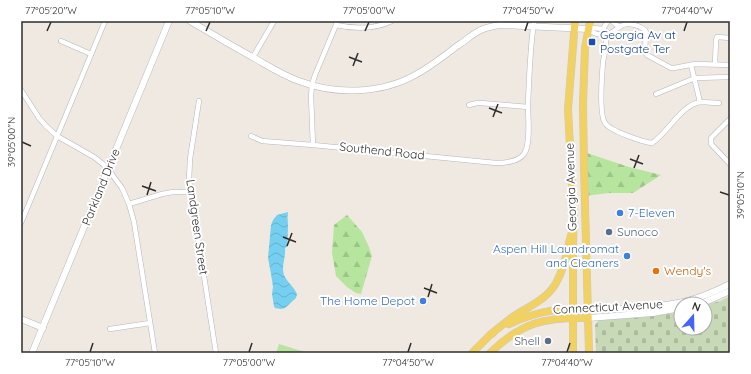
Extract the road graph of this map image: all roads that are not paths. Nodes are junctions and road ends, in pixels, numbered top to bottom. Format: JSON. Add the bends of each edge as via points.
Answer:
{"nodes":[{"id":1,"x":105,"y":21,"type":"edge"},
{"id":2,"x":169,"y":21,"type":"edge"},
{"id":3,"x":190,"y":21,"type":"edge"},
{"id":4,"x":274,"y":21,"type":"edge"},
{"id":5,"x":392,"y":21,"type":"edge"},
{"id":6,"x":575,"y":21,"type":"edge"},
{"id":7,"x":590,"y":21,"type":"edge"},
{"id":8,"x":608,"y":21,"type":"edge"},
{"id":9,"x":612,"y":21,"type":"edge"},
{"id":10,"x":336,"y":23,"type":"edge"},
{"id":11,"x":534,"y":24,"type":"edge"},
{"id":12,"x":621,"y":25,"type":"edge"},
{"id":13,"x":574,"y":29,"type":"junction"},
{"id":14,"x":588,"y":29,"type":"junction"},
{"id":15,"x":603,"y":29,"type":"junction"},
{"id":16,"x":606,"y":35,"type":"junction"},
{"id":17,"x":730,"y":38,"type":"edge"},
{"id":18,"x":61,"y":41,"type":"dead end"},
{"id":19,"x":91,"y":54,"type":"junction"},
{"id":20,"x":253,"y":57,"type":"junction"},
{"id":21,"x":715,"y":64,"type":"junction"},
{"id":22,"x":691,"y":65,"type":"junction"},
{"id":23,"x":730,"y":65,"type":"edge"},
{"id":24,"x":730,"y":77,"type":"edge"},
{"id":25,"x":695,"y":78,"type":"junction"},
{"id":26,"x":312,"y":86,"type":"junction"},
{"id":27,"x":21,"y":91,"type":"edge"},
{"id":28,"x":656,"y":94,"type":"dead end"},
{"id":29,"x":199,"y":101,"type":"dead end"},
{"id":30,"x":700,"y":102,"type":"junction"},
{"id":31,"x":719,"y":103,"type":"dead end"},
{"id":32,"x":469,"y":105,"type":"dead end"},
{"id":33,"x":528,"y":106,"type":"junction"},
{"id":34,"x":730,"y":119,"type":"edge"},
{"id":35,"x":57,"y":136,"type":"junction"},
{"id":36,"x":251,"y":136,"type":"dead end"},
{"id":37,"x":313,"y":145,"type":"junction"},
{"id":38,"x":730,"y":164,"type":"edge"},
{"id":39,"x":108,"y":169,"type":"junction"},
{"id":40,"x":191,"y":192,"type":"junction"},
{"id":41,"x":129,"y":204,"type":"junction"},
{"id":42,"x":21,"y":223,"type":"edge"},
{"id":43,"x":574,"y":223,"type":"junction"},
{"id":44,"x":730,"y":284,"type":"edge"},
{"id":45,"x":730,"y":292,"type":"edge"},
{"id":46,"x":713,"y":299,"type":"edge"},
{"id":47,"x":573,"y":309,"type":"junction"},
{"id":48,"x":673,"y":309,"type":"edge"},
{"id":49,"x":588,"y":310,"type":"junction"},
{"id":50,"x":573,"y":318,"type":"junction"},
{"id":51,"x":588,"y":318,"type":"junction"},
{"id":52,"x":21,"y":319,"type":"edge"},
{"id":53,"x":150,"y":323,"type":"junction"},
{"id":54,"x":43,"y":328,"type":"junction"},
{"id":55,"x":110,"y":329,"type":"dead end"},
{"id":56,"x":490,"y":335,"type":"junction"},
{"id":57,"x":32,"y":353,"type":"edge"},
{"id":58,"x":155,"y":353,"type":"edge"},
{"id":59,"x":216,"y":353,"type":"edge"},
{"id":60,"x":472,"y":353,"type":"edge"},
{"id":61,"x":490,"y":353,"type":"edge"},
{"id":62,"x":573,"y":353,"type":"edge"},
{"id":63,"x":589,"y":353,"type":"edge"}],
"edges":[{"from":1,"to":19,"type":"street"},
{"from":2,"to":39,"type":"street","name":"Parkland Drive"},
{"from":3,"to":20,"type":"street"},
{"from":4,"to":20,"type":"street"},
{"from":5,"to":10,"type":"street","via":[[371,27],[345,27]]},
{"from":6,"to":13,"type":"main road","name":"Georgia Avenue"},
{"from":7,"to":14,"type":"main road","name":"Georgia Avenue"},
{"from":8,"to":15,"type":"street"},
{"from":9,"to":12,"type":"street"},
{"from":10,"to":26,"type":"street"},
{"from":11,"to":13,"type":"street"},
{"from":11,"to":26,"type":"street","via":[[487,27],[431,66],[409,78],[388,85],[361,90],[336,90]]},
{"from":11,"to":33,"type":"street"},
{"from":12,"to":16,"type":"street"},
{"from":12,"to":22,"type":"street","via":[[634,25],[645,30],[647,55],[674,68]]},
{"from":13,"to":14,"type":"street"},
{"from":13,"to":43,"type":"main road","name":"Georgia Avenue","via":[[568,109]]},
{"from":14,"to":15,"type":"street"},
{"from":14,"to":16,"type":"street","via":[[593,33]]},
{"from":14,"to":49,"type":"main road","name":"Georgia Avenue","via":[[583,103]]},
{"from":15,"to":16,"type":"street"},
{"from":16,"to":30,"type":"street","via":[[601,94],[603,121],[607,126],[652,143],[691,105]]},
{"from":17,"to":21,"type":"street","via":[[717,37]]},
{"from":18,"to":19,"type":"street"},
{"from":19,"to":35,"type":"street"},
{"from":20,"to":26,"type":"street","via":[[299,82]]},
{"from":21,"to":22,"type":"street"},
{"from":21,"to":23,"type":"street"},
{"from":22,"to":25,"type":"street"},
{"from":24,"to":25,"type":"street"},
{"from":25,"to":28,"type":"street"},
{"from":25,"to":30,"type":"street"},
{"from":26,"to":37,"type":"street"},
{"from":27,"to":35,"type":"street","via":[[39,118]]},
{"from":29,"to":40,"type":"street","name":"Landgreen Street","via":[[190,159]]},
{"from":30,"to":31,"type":"street"},
{"from":32,"to":33,"type":"street","via":[[481,102]]},
{"from":33,"to":37,"type":"street","name":"Southend Road","via":[[528,143],[525,153],[520,158],[503,163]]},
{"from":34,"to":38,"type":"street","via":[[710,138],[710,144]]},
{"from":35,"to":39,"type":"street","via":[[94,157]]},
{"from":35,"to":42,"type":"street"},
{"from":36,"to":37,"type":"street","name":"Southend Road","via":[[262,141]]},
{"from":39,"to":41,"type":"street","via":[[122,188]]},
{"from":39,"to":54,"type":"street","name":"Parkland Drive"},
{"from":40,"to":41,"type":"street","via":[[162,194]]},
{"from":40,"to":59,"type":"street","name":"Landgreen Street"},
{"from":41,"to":53,"type":"street"},
{"from":43,"to":47,"type":"main road","name":"Georgia Avenue"},
{"from":43,"to":56,"type":"main road","via":[[562,269],[551,291]]},
{"from":44,"to":49,"type":"street","name":"Connecticut Avenue","via":[[679,303]]},
{"from":45,"to":46,"type":"street"},
{"from":47,"to":49,"type":"main road","name":"Connecticut Avenue"},
{"from":47,"to":50,"type":"main road","name":"Georgia Avenue"},
{"from":47,"to":56,"type":"main road","name":"Connecticut Avenue","via":[[539,312]]},
{"from":48,"to":51,"type":"street","name":"Connecticut Avenue"},
{"from":49,"to":51,"type":"main road","name":"Georgia Avenue"},
{"from":50,"to":51,"type":"main road","name":"Connecticut Avenue"},
{"from":50,"to":61,"type":"main road","name":"Connecticut Avenue","via":[[529,325],[505,339]]},
{"from":50,"to":62,"type":"main road","name":"Georgia Avenue"},
{"from":51,"to":63,"type":"main road","name":"Georgia Avenue"},
{"from":52,"to":54,"type":"street"},
{"from":53,"to":55,"type":"street"},
{"from":53,"to":58,"type":"street"},
{"from":54,"to":57,"type":"street","name":"Parkland Drive"},
{"from":56,"to":60,"type":"main road","name":"Connecticut Avenue"}]}
